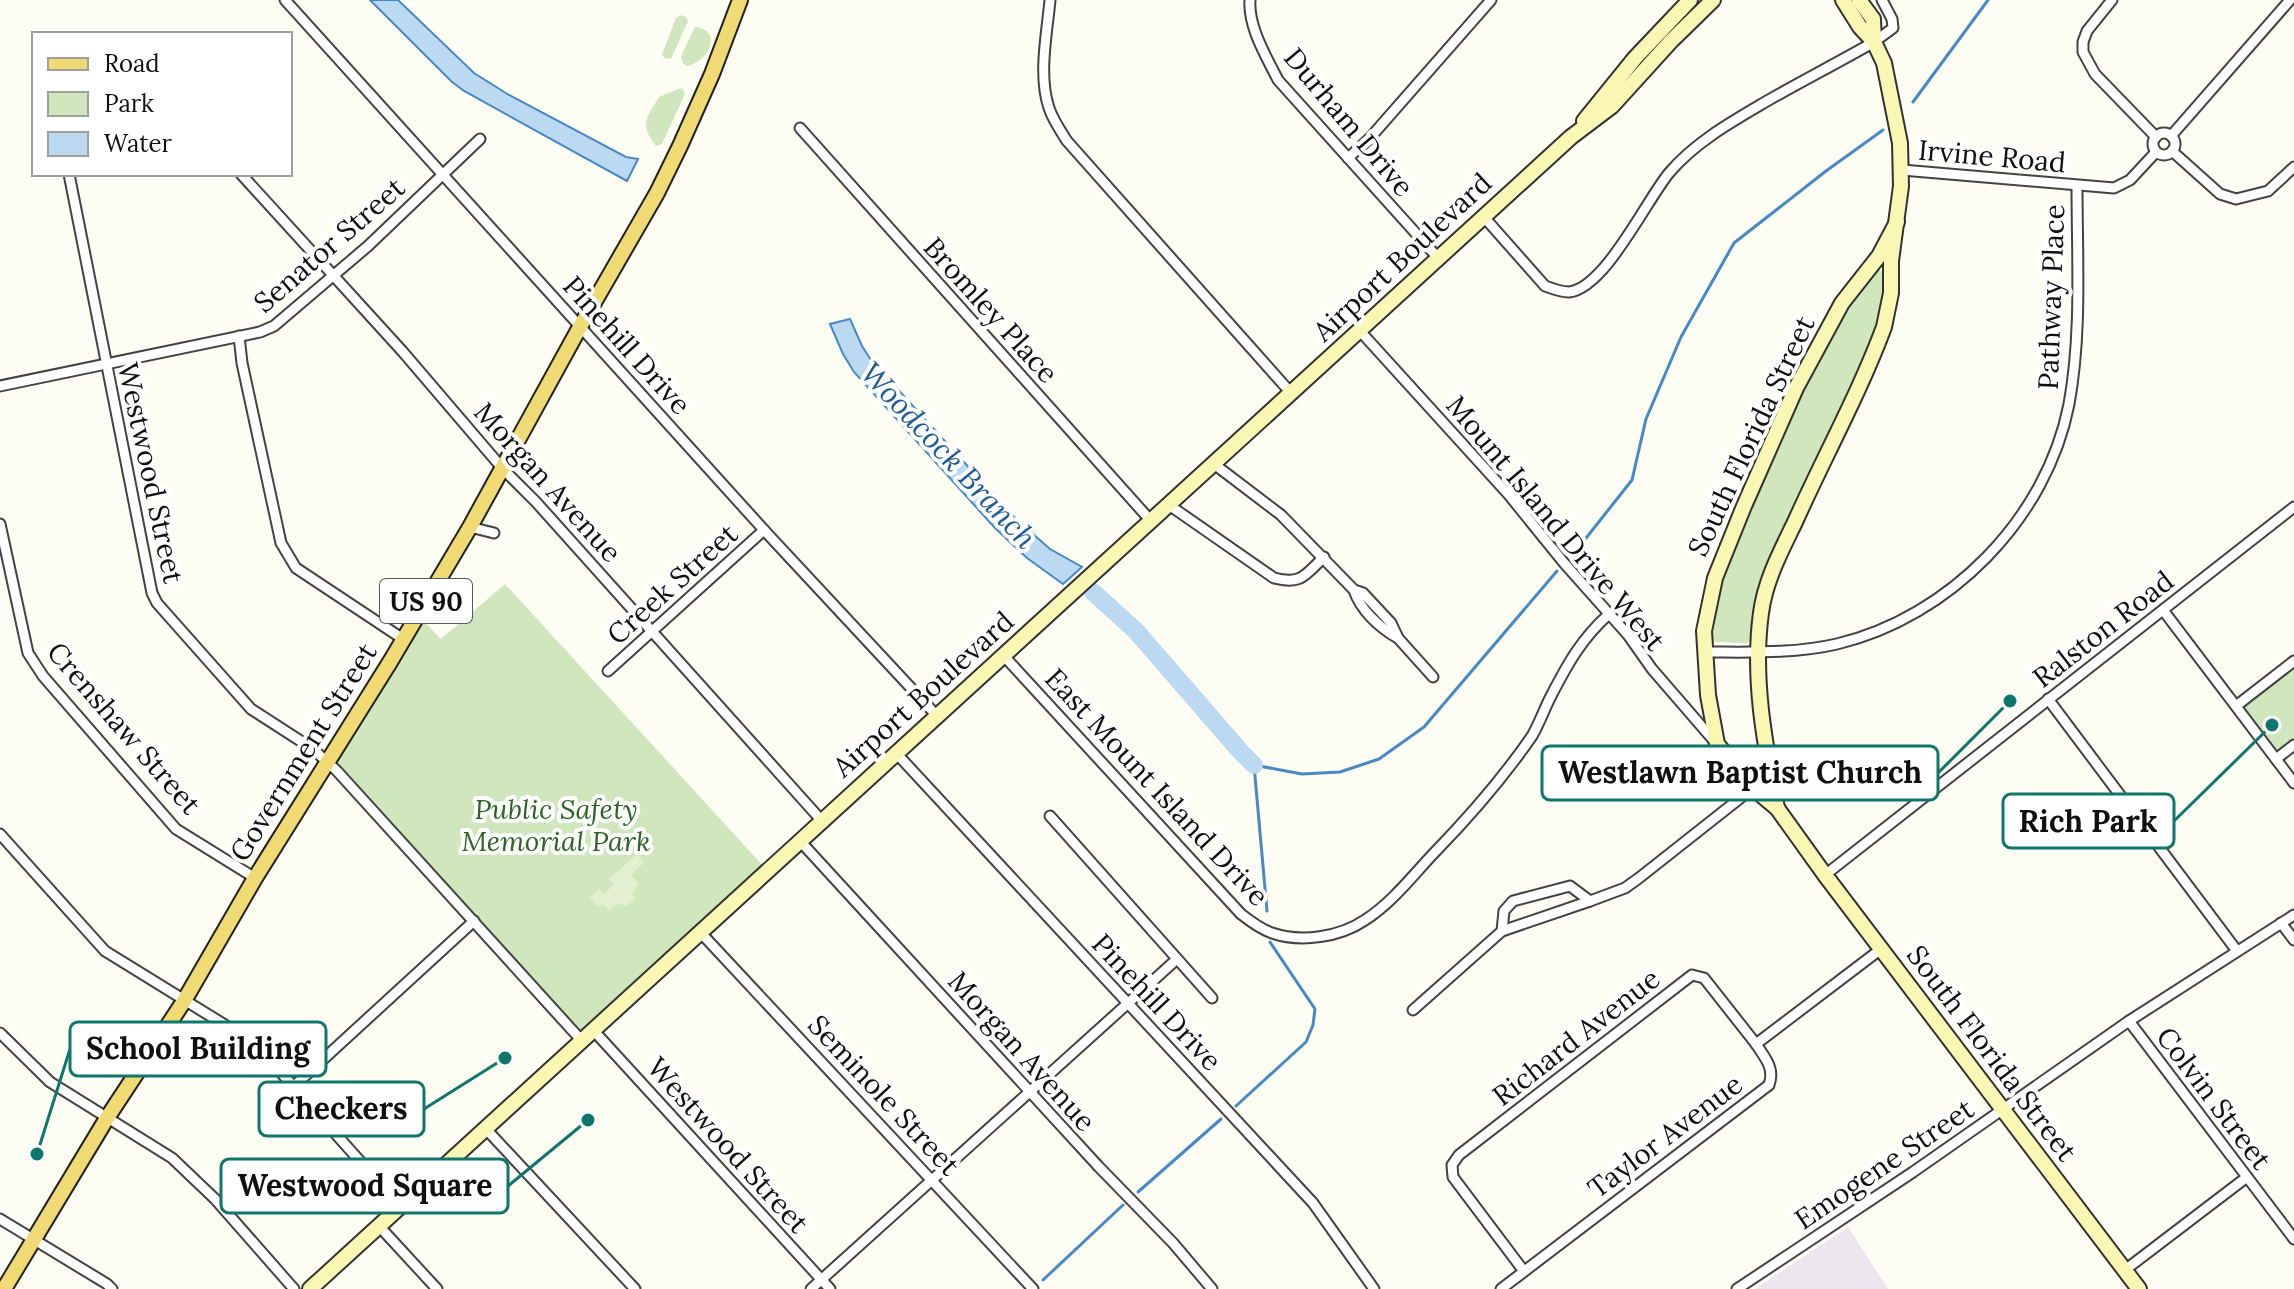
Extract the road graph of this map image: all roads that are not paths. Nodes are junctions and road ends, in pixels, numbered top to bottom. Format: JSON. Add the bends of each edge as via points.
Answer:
{"nodes":[{"id":1,"x":285,"y":0,"type":"edge"},
{"id":2,"x":740,"y":0,"type":"edge"},
{"id":3,"x":1050,"y":0,"type":"edge"},
{"id":4,"x":1250,"y":0,"type":"edge"},
{"id":5,"x":1491,"y":0,"type":"edge"},
{"id":6,"x":1690,"y":0,"type":"edge"},
{"id":7,"x":1713,"y":0,"type":"edge"},
{"id":8,"x":1843,"y":0,"type":"edge"},
{"id":9,"x":1859,"y":0,"type":"edge"},
{"id":10,"x":1882,"y":0,"type":"edge"},
{"id":11,"x":2112,"y":0,"type":"edge"},
{"id":12,"x":2290,"y":0,"type":"edge"},
{"id":13,"x":1874,"y":42,"type":"junction"},
{"id":14,"x":800,"y":128,"type":"dead end"},
{"id":15,"x":2171,"y":136,"type":"junction"},
{"id":16,"x":1571,"y":137,"type":"junction"},
{"id":17,"x":2156,"y":137,"type":"junction"},
{"id":18,"x":480,"y":139,"type":"dead end"},
{"id":19,"x":2172,"y":151,"type":"junction"},
{"id":20,"x":2156,"y":152,"type":"junction"},
{"id":21,"x":1348,"y":158,"type":"junction"},
{"id":22,"x":2294,"y":167,"type":"edge"},
{"id":23,"x":1902,"y":170,"type":"junction"},
{"id":24,"x":442,"y":175,"type":"junction"},
{"id":25,"x":69,"y":176,"type":"edge"},
{"id":26,"x":243,"y":176,"type":"edge"},
{"id":27,"x":2077,"y":186,"type":"junction"},
{"id":28,"x":1484,"y":217,"type":"junction"},
{"id":29,"x":1897,"y":222,"type":"junction"},
{"id":30,"x":1439,"y":259,"type":"junction"},
{"id":31,"x":333,"y":277,"type":"junction"},
{"id":32,"x":581,"y":325,"type":"junction"},
{"id":33,"x":1360,"y":331,"type":"junction"},
{"id":34,"x":239,"y":336,"type":"junction"},
{"id":35,"x":106,"y":364,"type":"junction"},
{"id":36,"x":0,"y":386,"type":"edge"},
{"id":37,"x":1291,"y":393,"type":"junction"},
{"id":38,"x":1214,"y":464,"type":"junction"},
{"id":39,"x":503,"y":469,"type":"junction"},
{"id":40,"x":1169,"y":505,"type":"junction"},
{"id":41,"x":2294,"y":507,"type":"edge"},
{"id":42,"x":1151,"y":521,"type":"junction"},
{"id":43,"x":0,"y":524,"type":"edge"},
{"id":44,"x":470,"y":527,"type":"junction"},
{"id":45,"x":764,"y":530,"type":"junction"},
{"id":46,"x":494,"y":533,"type":"dead end"},
{"id":47,"x":1324,"y":557,"type":"junction"},
{"id":48,"x":2163,"y":610,"type":"junction"},
{"id":49,"x":1609,"y":614,"type":"junction"},
{"id":50,"x":653,"y":631,"type":"junction"},
{"id":51,"x":403,"y":639,"type":"junction"},
{"id":52,"x":1704,"y":652,"type":"junction"},
{"id":53,"x":1758,"y":652,"type":"junction"},
{"id":54,"x":1004,"y":656,"type":"junction"},
{"id":55,"x":2294,"y":661,"type":"edge"},
{"id":56,"x":608,"y":671,"type":"dead end"},
{"id":57,"x":1433,"y":677,"type":"dead end"},
{"id":58,"x":2048,"y":699,"type":"junction"},
{"id":59,"x":2236,"y":706,"type":"junction"},
{"id":60,"x":938,"y":717,"type":"junction"},
{"id":61,"x":1717,"y":744,"type":"junction"},
{"id":62,"x":2294,"y":745,"type":"edge"},
{"id":63,"x":897,"y":754,"type":"junction"},
{"id":64,"x":2276,"y":759,"type":"junction"},
{"id":65,"x":327,"y":761,"type":"junction"},
{"id":66,"x":1770,"y":772,"type":"junction"},
{"id":67,"x":2294,"y":783,"type":"edge"},
{"id":68,"x":1753,"y":788,"type":"junction"},
{"id":69,"x":1777,"y":808,"type":"junction"},
{"id":70,"x":1050,"y":816,"type":"dead end"},
{"id":71,"x":822,"y":821,"type":"junction"},
{"id":72,"x":0,"y":834,"type":"edge"},
{"id":73,"x":800,"y":841,"type":"junction"},
{"id":74,"x":1825,"y":875,"type":"junction"},
{"id":75,"x":255,"y":878,"type":"junction"},
{"id":76,"x":1590,"y":901,"type":"junction"},
{"id":77,"x":2294,"y":915,"type":"edge"},
{"id":78,"x":474,"y":921,"type":"junction"},
{"id":79,"x":2281,"y":923,"type":"junction"},
{"id":80,"x":1502,"y":931,"type":"junction"},
{"id":81,"x":701,"y":933,"type":"junction"},
{"id":82,"x":2294,"y":940,"type":"edge"},
{"id":83,"x":1881,"y":949,"type":"junction"},
{"id":84,"x":2237,"y":951,"type":"junction"},
{"id":85,"x":1177,"y":959,"type":"junction"},
{"id":86,"x":1212,"y":998,"type":"dead end"},
{"id":87,"x":184,"y":1001,"type":"junction"},
{"id":88,"x":1129,"y":1004,"type":"junction"},
{"id":89,"x":1413,"y":1010,"type":"dead end"},
{"id":90,"x":2129,"y":1021,"type":"junction"},
{"id":91,"x":0,"y":1033,"type":"edge"},
{"id":92,"x":588,"y":1036,"type":"junction"},
{"id":93,"x":1756,"y":1044,"type":"junction"},
{"id":94,"x":293,"y":1087,"type":"junction"},
{"id":95,"x":1031,"y":1092,"type":"junction"},
{"id":96,"x":2003,"y":1110,"type":"junction"},
{"id":97,"x":107,"y":1118,"type":"junction"},
{"id":98,"x":486,"y":1129,"type":"junction"},
{"id":99,"x":2247,"y":1177,"type":"junction"},
{"id":100,"x":933,"y":1180,"type":"junction"},
{"id":101,"x":400,"y":1206,"type":"junction"},
{"id":102,"x":0,"y":1219,"type":"edge"},
{"id":103,"x":379,"y":1226,"type":"junction"},
{"id":104,"x":34,"y":1238,"type":"junction"},
{"id":105,"x":2294,"y":1239,"type":"edge"},
{"id":106,"x":1523,"y":1270,"type":"junction"},
{"id":107,"x":2125,"y":1270,"type":"junction"},
{"id":108,"x":821,"y":1280,"type":"junction"},
{"id":109,"x":4,"y":1289,"type":"edge"},
{"id":110,"x":112,"y":1289,"type":"edge"},
{"id":111,"x":294,"y":1289,"type":"edge"},
{"id":112,"x":310,"y":1289,"type":"edge"},
{"id":113,"x":437,"y":1289,"type":"edge"},
{"id":114,"x":635,"y":1289,"type":"edge"},
{"id":115,"x":811,"y":1289,"type":"edge"},
{"id":116,"x":830,"y":1289,"type":"edge"},
{"id":117,"x":1033,"y":1289,"type":"edge"},
{"id":118,"x":1212,"y":1289,"type":"edge"},
{"id":119,"x":1374,"y":1289,"type":"edge"},
{"id":120,"x":1501,"y":1289,"type":"edge"},
{"id":121,"x":1737,"y":1289,"type":"edge"},
{"id":122,"x":2139,"y":1289,"type":"edge"}],
"edges":[{"from":1,"to":24,"type":"street","name":"Pinehill Drive"},
{"from":2,"to":32,"type":"main road","name":"Government Street","number":"US 90","via":[[680,146]]},
{"from":3,"to":37,"type":"street","via":[[1045,75],[1054,122]]},
{"from":4,"to":21,"type":"street","name":"Durham Drive","via":[[1255,28],[1278,80]]},
{"from":5,"to":21,"type":"street"},
{"from":6,"to":16,"type":"street","name":"Airport Boulevard"},
{"from":7,"to":16,"type":"street","name":"Airport Boulevard","via":[[1612,106]]},
{"from":8,"to":13,"type":"street","name":"South Florida Street"},
{"from":9,"to":13,"type":"street","name":"South Florida Street","via":[[1873,19]]},
{"from":10,"to":13,"type":"street","via":[[1893,28]]},
{"from":11,"to":17,"type":"street","via":[[2087,31],[2083,52],[2095,74]]},
{"from":12,"to":15,"type":"street"},
{"from":13,"to":23,"type":"street","name":"South Florida Street","via":[[1890,87]]},
{"from":13,"to":28,"type":"street","via":[[1725,125],[1694,149],[1670,172],[1611,260],[1588,284],[1570,292],[1545,286]]},
{"from":14,"to":42,"type":"street","name":"Bromley Place"},
{"from":15,"to":17,"type":"street"},
{"from":15,"to":19,"type":"street"},
{"from":16,"to":28,"type":"street","name":"Airport Boulevard"},
{"from":17,"to":20,"type":"street"},
{"from":18,"to":24,"type":"street","name":"Senator Street"},
{"from":19,"to":20,"type":"street"},
{"from":19,"to":22,"type":"street","via":[[2220,194],[2236,199],[2268,191]]},
{"from":20,"to":27,"type":"street","name":"Irvine Road","via":[[2130,180],[2114,188]]},
{"from":21,"to":30,"type":"street","name":"Durham Drive"},
{"from":23,"to":27,"type":"street","name":"Irvine Road"},
{"from":23,"to":29,"type":"street","name":"South Florida Street"},
{"from":24,"to":31,"type":"street","name":"Senator Street"},
{"from":24,"to":32,"type":"street","name":"Pinehill Drive"},
{"from":25,"to":35,"type":"street","name":"Westwood Street"},
{"from":26,"to":31,"type":"street","name":"Morgan Avenue"},
{"from":27,"to":53,"type":"street","name":"Pathway Place","via":[[2075,366],[2069,405],[2059,442],[2017,520],[1956,585],[1922,609],[1838,643]]},
{"from":28,"to":30,"type":"street","name":"Airport Boulevard"},
{"from":29,"to":52,"type":"street","name":"South Florida Street","via":[[1833,318],[1786,410],[1715,578]]},
{"from":29,"to":53,"type":"street","name":"South Florida Street","via":[[1884,327],[1775,565],[1761,612]]},
{"from":30,"to":33,"type":"street","name":"Airport Boulevard"},
{"from":31,"to":34,"type":"street","name":"Senator Street","via":[[274,326]]},
{"from":31,"to":39,"type":"street","name":"Morgan Avenue"},
{"from":32,"to":39,"type":"main road","name":"Government Street","number":"US 90"},
{"from":32,"to":45,"type":"street","name":"Pinehill Drive"},
{"from":33,"to":37,"type":"street","name":"Airport Boulevard"},
{"from":33,"to":49,"type":"street","name":"Mount Island Drive West"},
{"from":34,"to":35,"type":"street","name":"Senator Street"},
{"from":34,"to":51,"type":"street","via":[[281,543],[296,568]]},
{"from":35,"to":36,"type":"street","name":"Senator Street"},
{"from":35,"to":65,"type":"street","name":"Westwood Street","via":[[157,603],[251,709]]},
{"from":37,"to":38,"type":"street","name":"Airport Boulevard"},
{"from":38,"to":40,"type":"street","name":"Airport Boulevard"},
{"from":38,"to":47,"type":"street","via":[[1281,515]]},
{"from":39,"to":44,"type":"main road","name":"Government Street","number":"US 90"},
{"from":39,"to":50,"type":"street","name":"Morgan Avenue"},
{"from":40,"to":42,"type":"street","name":"Airport Boulevard"},
{"from":40,"to":47,"type":"street","via":[[1274,578],[1300,580]]},
{"from":41,"to":48,"type":"street","name":"Ralston Road"},
{"from":42,"to":54,"type":"street","name":"Airport Boulevard"},
{"from":43,"to":75,"type":"street","name":"Crenshaw Street","via":[[28,653],[43,676],[176,829]]},
{"from":44,"to":46,"type":"street"},
{"from":44,"to":51,"type":"main road","name":"Government Street","number":"US 90"},
{"from":45,"to":50,"type":"street","name":"Creek Street"},
{"from":45,"to":60,"type":"street","name":"Pinehill Drive"},
{"from":47,"to":57,"type":"street","via":[[1391,623]]},
{"from":48,"to":58,"type":"street","name":"Ralston Road"},
{"from":48,"to":59,"type":"street"},
{"from":49,"to":54,"type":"street","name":"East Mount Island Drive","via":[[1573,655],[1533,733],[1473,813],[1383,906],[1334,934],[1314,937],[1269,932],[1241,914]]},
{"from":49,"to":61,"type":"street","name":"Mount Island Drive West"},
{"from":50,"to":56,"type":"street","name":"Creek Street"},
{"from":50,"to":71,"type":"street","name":"Morgan Avenue"},
{"from":51,"to":65,"type":"main road","name":"Government Street","number":"US 90"},
{"from":52,"to":53,"type":"street","name":"Pathway Place"},
{"from":52,"to":61,"type":"street","name":"South Florida Street"},
{"from":53,"to":66,"type":"street","name":"South Florida Street"},
{"from":54,"to":60,"type":"street","name":"Airport Boulevard"},
{"from":55,"to":59,"type":"street"},
{"from":58,"to":74,"type":"street","name":"Ralston Road"},
{"from":58,"to":84,"type":"street"},
{"from":59,"to":64,"type":"street"},
{"from":60,"to":63,"type":"street","name":"Airport Boulevard"},
{"from":61,"to":68,"type":"street","name":"South Florida Street"},
{"from":62,"to":64,"type":"street"},
{"from":63,"to":71,"type":"street","name":"Airport Boulevard"},
{"from":63,"to":88,"type":"street","name":"Pinehill Drive"},
{"from":64,"to":67,"type":"street"},
{"from":65,"to":75,"type":"main road","name":"Government Street","number":"US 90"},
{"from":65,"to":78,"type":"street","name":"Westwood Street"},
{"from":66,"to":68,"type":"street"},
{"from":66,"to":69,"type":"street","name":"South Florida Street"},
{"from":68,"to":69,"type":"street","name":"South Florida Street"},
{"from":68,"to":76,"type":"street","via":[[1625,888]]},
{"from":69,"to":74,"type":"street","name":"South Florida Street"},
{"from":70,"to":85,"type":"street"},
{"from":71,"to":73,"type":"street","name":"Airport Boulevard"},
{"from":72,"to":87,"type":"street","via":[[105,951]]},
{"from":73,"to":81,"type":"street","name":"Airport Boulevard"},
{"from":73,"to":95,"type":"street","name":"Morgan Avenue"},
{"from":74,"to":83,"type":"street","name":"South Florida Street"},
{"from":75,"to":87,"type":"main road","name":"Government Street","number":"US 90"},
{"from":76,"to":80,"type":"street"},
{"from":76,"to":80,"type":"street","via":[[1570,886],[1513,901],[1504,911]]},
{"from":77,"to":79,"type":"street","name":"Emogene Street"},
{"from":78,"to":92,"type":"street","name":"Westwood Street"},
{"from":78,"to":94,"type":"street"},
{"from":79,"to":82,"type":"street"},
{"from":79,"to":84,"type":"street","name":"Emogene Street"},
{"from":80,"to":89,"type":"street"},
{"from":81,"to":92,"type":"street","name":"Airport Boulevard"},
{"from":81,"to":100,"type":"street","name":"Seminole Street"},
{"from":83,"to":93,"type":"street","name":"Taylor Avenue"},
{"from":83,"to":96,"type":"street","name":"South Florida Street"},
{"from":84,"to":90,"type":"street","name":"Emogene Street"},
{"from":85,"to":86,"type":"street"},
{"from":85,"to":88,"type":"street"},
{"from":87,"to":94,"type":"street","via":[[259,1048]]},
{"from":87,"to":97,"type":"main road","name":"Government Street","number":"US 90"},
{"from":88,"to":95,"type":"street"},
{"from":88,"to":119,"type":"street","name":"Pinehill Drive","via":[[1313,1203]]},
{"from":90,"to":96,"type":"street","name":"Emogene Street"},
{"from":90,"to":99,"type":"street","name":"Colvin Street"},
{"from":91,"to":97,"type":"street","via":[[50,1082]]},
{"from":92,"to":98,"type":"street","name":"Airport Boulevard"},
{"from":92,"to":108,"type":"street","name":"Westwood Street"},
{"from":93,"to":106,"type":"street","name":"Taylor Avenue","via":[[1770,1064],[1769,1085]]},
{"from":93,"to":106,"type":"street","name":"Richard Avenue","via":[[1704,978],[1692,975],[1459,1155],[1452,1165],[1453,1177]]},
{"from":94,"to":101,"type":"street"},
{"from":95,"to":100,"type":"street"},
{"from":95,"to":118,"type":"street","name":"Morgan Avenue"},
{"from":96,"to":107,"type":"street","name":"South Florida Street"},
{"from":96,"to":121,"type":"street","name":"Emogene Street"},
{"from":97,"to":104,"type":"main road","name":"Government Street","number":"US 90"},
{"from":97,"to":111,"type":"street","via":[[172,1158]]},
{"from":98,"to":101,"type":"street","name":"Airport Boulevard"},
{"from":98,"to":114,"type":"street"},
{"from":99,"to":105,"type":"street","name":"Colvin Street"},
{"from":99,"to":107,"type":"street"},
{"from":100,"to":108,"type":"street"},
{"from":100,"to":117,"type":"street","name":"Seminole Street"},
{"from":101,"to":103,"type":"street","name":"Airport Boulevard"},
{"from":102,"to":104,"type":"street"},
{"from":103,"to":112,"type":"street","name":"Airport Boulevard"},
{"from":103,"to":113,"type":"street"},
{"from":104,"to":109,"type":"main road","name":"Government Street","number":"US 90"},
{"from":104,"to":110,"type":"street"},
{"from":106,"to":120,"type":"street","name":"Taylor Avenue"},
{"from":107,"to":122,"type":"street","name":"South Florida Street"},
{"from":108,"to":115,"type":"street"},
{"from":108,"to":116,"type":"street","name":"Westwood Street"}]}
